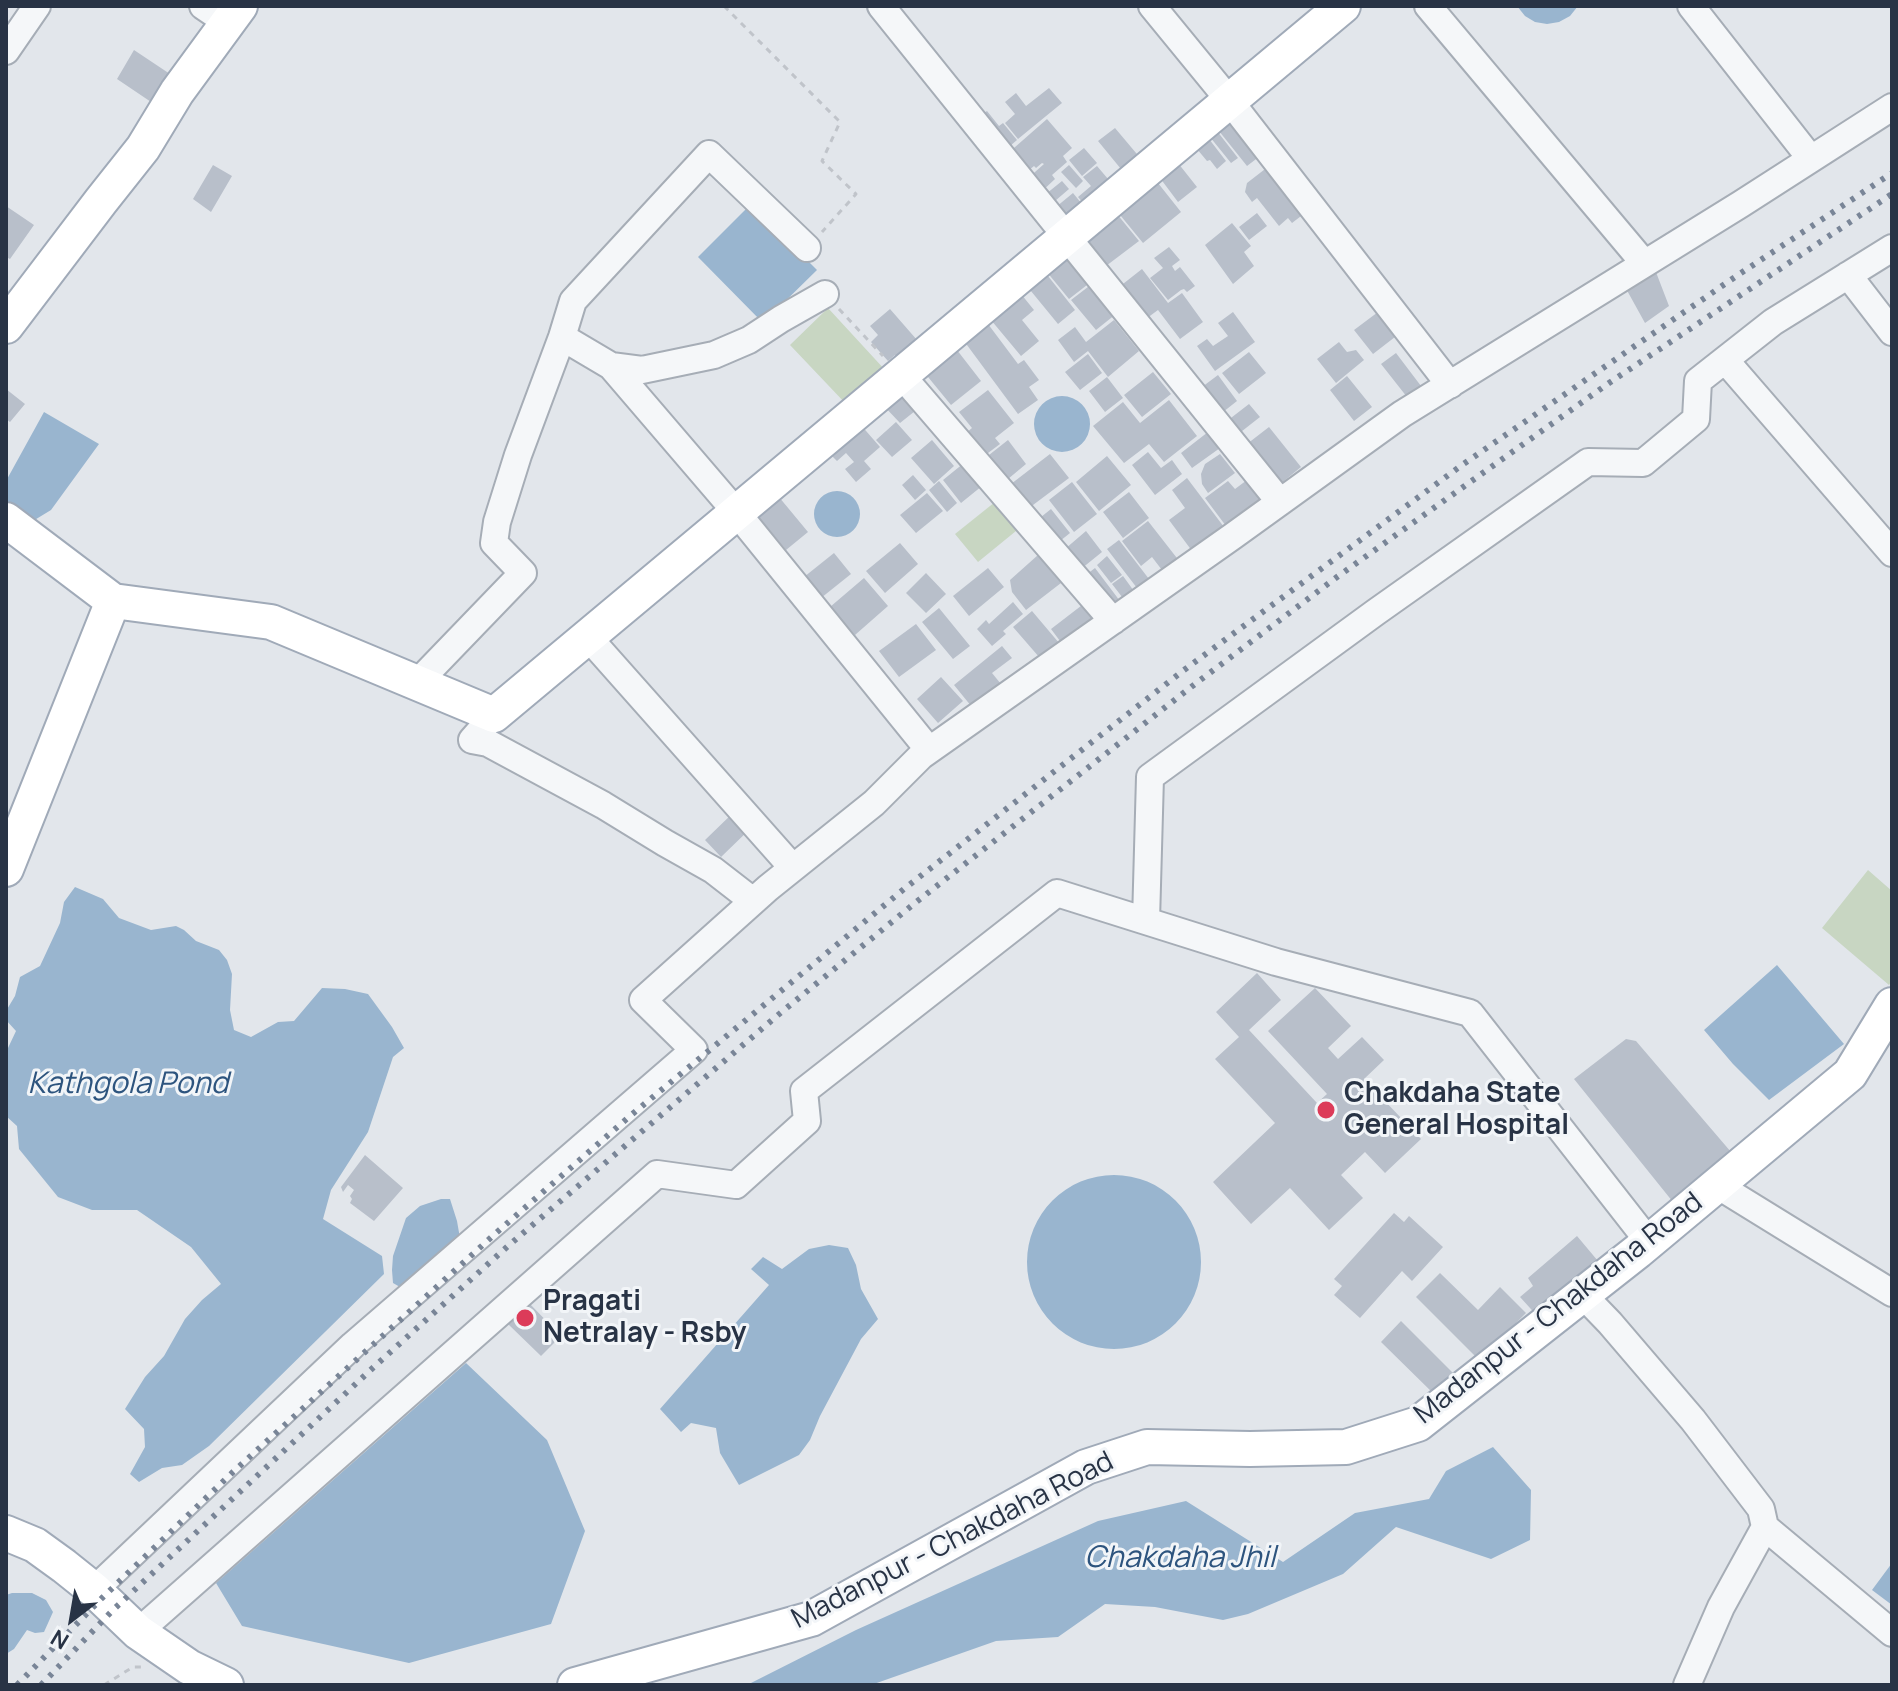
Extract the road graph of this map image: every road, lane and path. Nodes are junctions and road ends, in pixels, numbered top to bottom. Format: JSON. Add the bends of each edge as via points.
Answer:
{"nodes":[{"id":1,"x":37,"y":6,"type":"edge"},
{"id":2,"x":724,"y":6,"type":"edge"},
{"id":3,"x":881,"y":6,"type":"edge"},
{"id":4,"x":1152,"y":6,"type":"edge"},
{"id":5,"x":1343,"y":6,"type":"edge"},
{"id":6,"x":1428,"y":6,"type":"edge"},
{"id":7,"x":1691,"y":6,"type":"edge"},
{"id":8,"x":224,"y":12,"type":"edge"},
{"id":9,"x":6,"y":51,"type":"edge"},
{"id":10,"x":1229,"y":100,"type":"junction"},
{"id":11,"x":1892,"y":107,"type":"edge"},
{"id":12,"x":1811,"y":159,"type":"junction"},
{"id":13,"x":1067,"y":236,"type":"junction"},
{"id":14,"x":807,"y":248,"type":"joint"},
{"id":15,"x":1892,"y":248,"type":"edge"},
{"id":16,"x":1644,"y":263,"type":"junction"},
{"id":17,"x":1848,"y":275,"type":"junction"},
{"id":18,"x":825,"y":294,"type":"joint"},
{"id":19,"x":6,"y":326,"type":"edge"},
{"id":20,"x":1892,"y":332,"type":"edge"},
{"id":21,"x":562,"y":337,"type":"junction"},
{"id":22,"x":1725,"y":360,"type":"junction"},
{"id":23,"x":611,"y":366,"type":"junction"},
{"id":24,"x":902,"y":376,"type":"junction"},
{"id":25,"x":1450,"y":385,"type":"junction"},
{"id":26,"x":1280,"y":502,"type":"junction"},
{"id":27,"x":737,"y":513,"type":"junction"},
{"id":28,"x":6,"y":520,"type":"edge"},
{"id":29,"x":1892,"y":553,"type":"edge"},
{"id":30,"x":113,"y":601,"type":"junction"},
{"id":31,"x":1113,"y":621,"type":"junction"},
{"id":32,"x":588,"y":637,"type":"junction"},
{"id":33,"x":417,"y":683,"type":"junction"},
{"id":34,"x":494,"y":715,"type":"junction"},
{"id":35,"x":929,"y":750,"type":"junction"},
{"id":36,"x":793,"y":868,"type":"junction"},
{"id":37,"x":6,"y":869,"type":"edge"},
{"id":38,"x":753,"y":901,"type":"junction"},
{"id":39,"x":1146,"y":921,"type":"junction"},
{"id":40,"x":1892,"y":1005,"type":"edge"},
{"id":41,"x":1717,"y":1185,"type":"junction"},
{"id":42,"x":1649,"y":1242,"type":"junction"},
{"id":43,"x":1892,"y":1293,"type":"edge"},
{"id":44,"x":1582,"y":1294,"type":"junction"},
{"id":45,"x":1765,"y":1527,"type":"junction"},
{"id":46,"x":6,"y":1533,"type":"edge"},
{"id":47,"x":94,"y":1590,"type":"junction"},
{"id":48,"x":138,"y":1632,"type":"junction"},
{"id":49,"x":1892,"y":1633,"type":"edge"},
{"id":50,"x":216,"y":1683,"type":"edge"},
{"id":51,"x":575,"y":1685,"type":"edge"},
{"id":52,"x":1687,"y":1685,"type":"edge"}],
"edges":[{"from":1,"to":9,"type":"street"},
{"from":2,"to":14,"type":"path","via":[[840,122],[822,161],[856,194]]},
{"from":3,"to":13,"type":"street"},
{"from":4,"to":10,"type":"street"},
{"from":5,"to":10,"type":"main road"},
{"from":6,"to":16,"type":"street"},
{"from":7,"to":12,"type":"street"},
{"from":8,"to":19,"type":"main road","via":[[143,148]]},
{"from":10,"to":13,"type":"main road"},
{"from":10,"to":25,"type":"street"},
{"from":11,"to":12,"type":"street"},
{"from":12,"to":16,"type":"street"},
{"from":13,"to":24,"type":"main road"},
{"from":13,"to":26,"type":"street"},
{"from":14,"to":21,"type":"street","via":[[709,154],[573,301]]},
{"from":15,"to":17,"type":"street"},
{"from":16,"to":25,"type":"street"},
{"from":17,"to":20,"type":"street"},
{"from":17,"to":22,"type":"street"},
{"from":18,"to":23,"type":"street","via":[[714,355],[642,370]]},
{"from":18,"to":24,"type":"path"},
{"from":21,"to":23,"type":"street"},
{"from":21,"to":33,"type":"street","via":[[497,522],[494,543],[523,573]]},
{"from":22,"to":29,"type":"street"},
{"from":22,"to":39,"type":"street","via":[[1698,381],[1696,419],[1643,463],[1588,462],[1150,777]]},
{"from":23,"to":27,"type":"street"},
{"from":24,"to":27,"type":"main road"},
{"from":24,"to":31,"type":"street"},
{"from":25,"to":26,"type":"street"},
{"from":26,"to":31,"type":"street"},
{"from":27,"to":32,"type":"main road"},
{"from":27,"to":35,"type":"street"},
{"from":28,"to":30,"type":"main road"},
{"from":30,"to":33,"type":"main road","via":[[271,622]]},
{"from":30,"to":37,"type":"main road"},
{"from":31,"to":35,"type":"street"},
{"from":32,"to":34,"type":"main road"},
{"from":32,"to":36,"type":"street"},
{"from":33,"to":34,"type":"main road"},
{"from":34,"to":38,"type":"street","via":[[472,740],[488,743],[603,805],[713,870]]},
{"from":35,"to":36,"type":"street"},
{"from":36,"to":38,"type":"street"},
{"from":38,"to":47,"type":"street","via":[[643,1000],[694,1050],[353,1345]]},
{"from":39,"to":42,"type":"street","via":[[1470,1013]]},
{"from":39,"to":48,"type":"street","via":[[1057,893],[804,1091],[807,1121],[736,1185],[657,1174]]},
{"from":40,"to":41,"type":"main road","name":"Madanpur - Chakdaha Road","via":[[1850,1074]]},
{"from":41,"to":42,"type":"main road","name":"Madanpur - Chakdaha Road"},
{"from":41,"to":43,"type":"street"},
{"from":42,"to":44,"type":"main road","name":"Madanpur - Chakdaha Road"},
{"from":44,"to":45,"type":"street","via":[[1693,1420],[1761,1509]]},
{"from":44,"to":51,"type":"main road","name":"Madanpur - Chakdaha Road","via":[[1418,1424],[1346,1447],[1147,1447],[1086,1467],[811,1619]]},
{"from":45,"to":49,"type":"street"},
{"from":45,"to":52,"type":"street","via":[[1721,1607]]},
{"from":46,"to":47,"type":"main road","via":[[35,1545]]},
{"from":47,"to":48,"type":"main road"},
{"from":48,"to":50,"type":"main road"}]}
